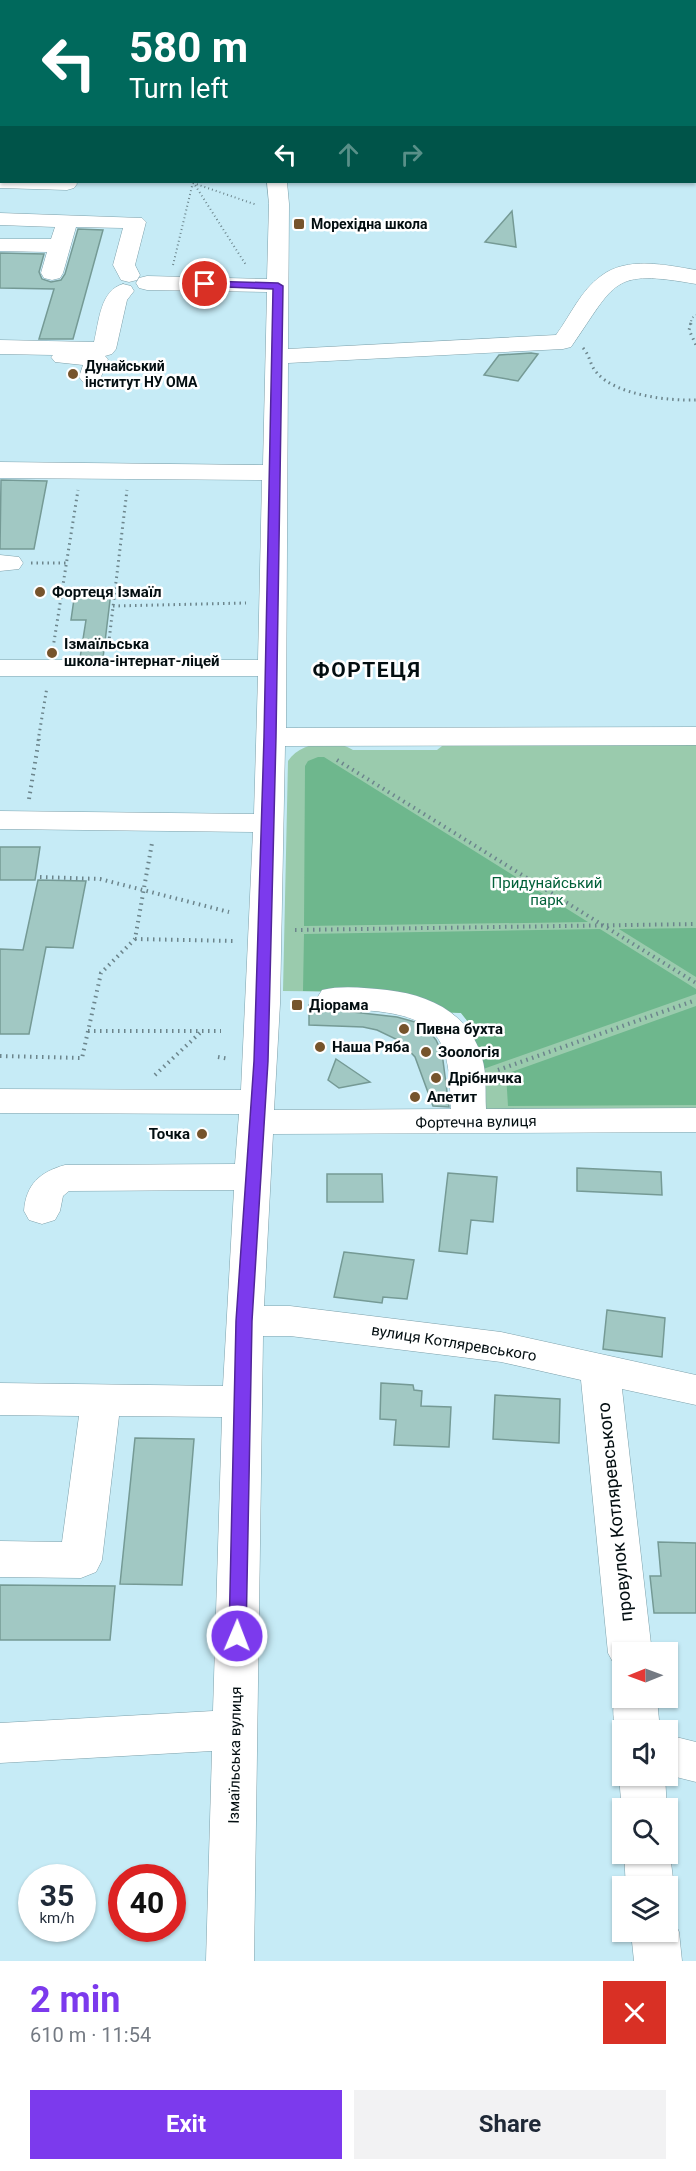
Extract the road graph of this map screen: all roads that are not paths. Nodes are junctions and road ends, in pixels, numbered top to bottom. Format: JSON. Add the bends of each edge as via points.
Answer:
{"nodes":[{"id":1,"x":34,"y":183,"type":"edge"},
{"id":2,"x":277,"y":183,"type":"edge"},
{"id":3,"x":67,"y":184,"type":"dead end"},
{"id":4,"x":0,"y":219,"type":"edge"},
{"id":5,"x":67,"y":221,"type":"junction"},
{"id":6,"x":0,"y":245,"type":"edge"},
{"id":7,"x":60,"y":246,"type":"junction"},
{"id":8,"x":52,"y":273,"type":"dead end"},
{"id":9,"x":696,"y":277,"type":"edge"},
{"id":10,"x":133,"y":283,"type":"junction"},
{"id":11,"x":278,"y":286,"type":"junction"},
{"id":12,"x":8,"y":347,"type":"edge"},
{"id":13,"x":277,"y":357,"type":"junction"},
{"id":14,"x":91,"y":377,"type":"dead end"},
{"id":15,"x":0,"y":470,"type":"edge"},
{"id":16,"x":275,"y":473,"type":"junction"},
{"id":17,"x":0,"y":668,"type":"edge"},
{"id":18,"x":272,"y":668,"type":"junction"},
{"id":19,"x":696,"y":736,"type":"edge"},
{"id":20,"x":270,"y":737,"type":"junction"},
{"id":21,"x":13,"y":820,"type":"edge"},
{"id":22,"x":268,"y":823,"type":"junction"},
{"id":23,"x":334,"y":998,"type":"dead end"},
{"id":24,"x":0,"y":1101,"type":"edge"},
{"id":25,"x":257,"y":1112,"type":"junction"},
{"id":26,"x":696,"y":1120,"type":"edge"},
{"id":27,"x":469,"y":1122,"type":"junction"},
{"id":28,"x":252,"y":1177,"type":"junction"},
{"id":29,"x":42,"y":1211,"type":"dead end"},
{"id":30,"x":244,"y":1321,"type":"junction"},
{"id":31,"x":600,"y":1370,"type":"junction"},
{"id":32,"x":696,"y":1390,"type":"edge"},
{"id":33,"x":0,"y":1399,"type":"edge"},
{"id":34,"x":101,"y":1400,"type":"junction"},
{"id":35,"x":243,"y":1402,"type":"junction"},
{"id":36,"x":0,"y":1559,"type":"edge"},
{"id":37,"x":629,"y":1642,"type":"edge"},
{"id":38,"x":235,"y":1730,"type":"junction"},
{"id":39,"x":0,"y":1743,"type":"edge"},
{"id":40,"x":678,"y":1758,"type":"edge"},
{"id":41,"x":696,"y":1762,"type":"edge"},
{"id":42,"x":656,"y":1942,"type":"edge"},
{"id":43,"x":230,"y":1961,"type":"edge"},
{"id":44,"x":658,"y":1961,"type":"edge"}],
"edges":[{"from":1,"to":3,"type":"street"},
{"from":2,"to":11,"type":"street","name":"Ізмаїльська вулиця"},
{"from":4,"to":5,"type":"street"},
{"from":5,"to":7,"type":"street"},
{"from":5,"to":10,"type":"street","via":[[135,222],[124,265]]},
{"from":6,"to":7,"type":"street"},
{"from":7,"to":8,"type":"street"},
{"from":9,"to":13,"type":"street","via":[[633,272],[618,275],[604,286],[562,342]]},
{"from":10,"to":11,"type":"street"},
{"from":10,"to":12,"type":"street","via":[[116,299],[104,349]]},
{"from":11,"to":13,"type":"street","name":"Ізмаїльська вулиця"},
{"from":12,"to":14,"type":"street","via":[[96,359]]},
{"from":13,"to":16,"type":"street","name":"Ізмаїльська вулиця"},
{"from":15,"to":16,"type":"street"},
{"from":16,"to":18,"type":"street","name":"Ізмаїльська вулиця"},
{"from":17,"to":18,"type":"street"},
{"from":18,"to":20,"type":"street","name":"Ізмаїльська вулиця"},
{"from":19,"to":20,"type":"street"},
{"from":20,"to":22,"type":"street","name":"Ізмаїльська вулиця"},
{"from":21,"to":22,"type":"street"},
{"from":22,"to":25,"type":"street","name":"Ізмаїльська вулиця"},
{"from":23,"to":27,"type":"street","via":[[389,1000],[413,1006],[446,1026],[465,1059]]},
{"from":24,"to":25,"type":"street","name":"Фортечна вулиця"},
{"from":25,"to":27,"type":"street","name":"Фортечна вулиця"},
{"from":25,"to":28,"type":"street","name":"Ізмаїльська вулиця"},
{"from":26,"to":27,"type":"street","name":"Фортечна вулиця"},
{"from":28,"to":29,"type":"street","via":[[65,1178],[46,1189]]},
{"from":28,"to":30,"type":"street","name":"Ізмаїльська вулиця"},
{"from":30,"to":31,"type":"street","name":"вулиця Котляревського","via":[[290,1321],[501,1347]]},
{"from":30,"to":35,"type":"street","name":"Ізмаїльська вулиця"},
{"from":31,"to":32,"type":"street","name":"вулиця Котляревського"},
{"from":31,"to":37,"type":"street","name":"провулок Котляревського"},
{"from":33,"to":34,"type":"street"},
{"from":34,"to":35,"type":"street"},
{"from":34,"to":36,"type":"street","via":[[81,1560]]},
{"from":35,"to":38,"type":"street","name":"Ізмаїльська вулиця"},
{"from":38,"to":39,"type":"street"},
{"from":38,"to":43,"type":"street","name":"Ізмаїльська вулиця"},
{"from":40,"to":41,"type":"street"},
{"from":42,"to":44,"type":"street"}]}
